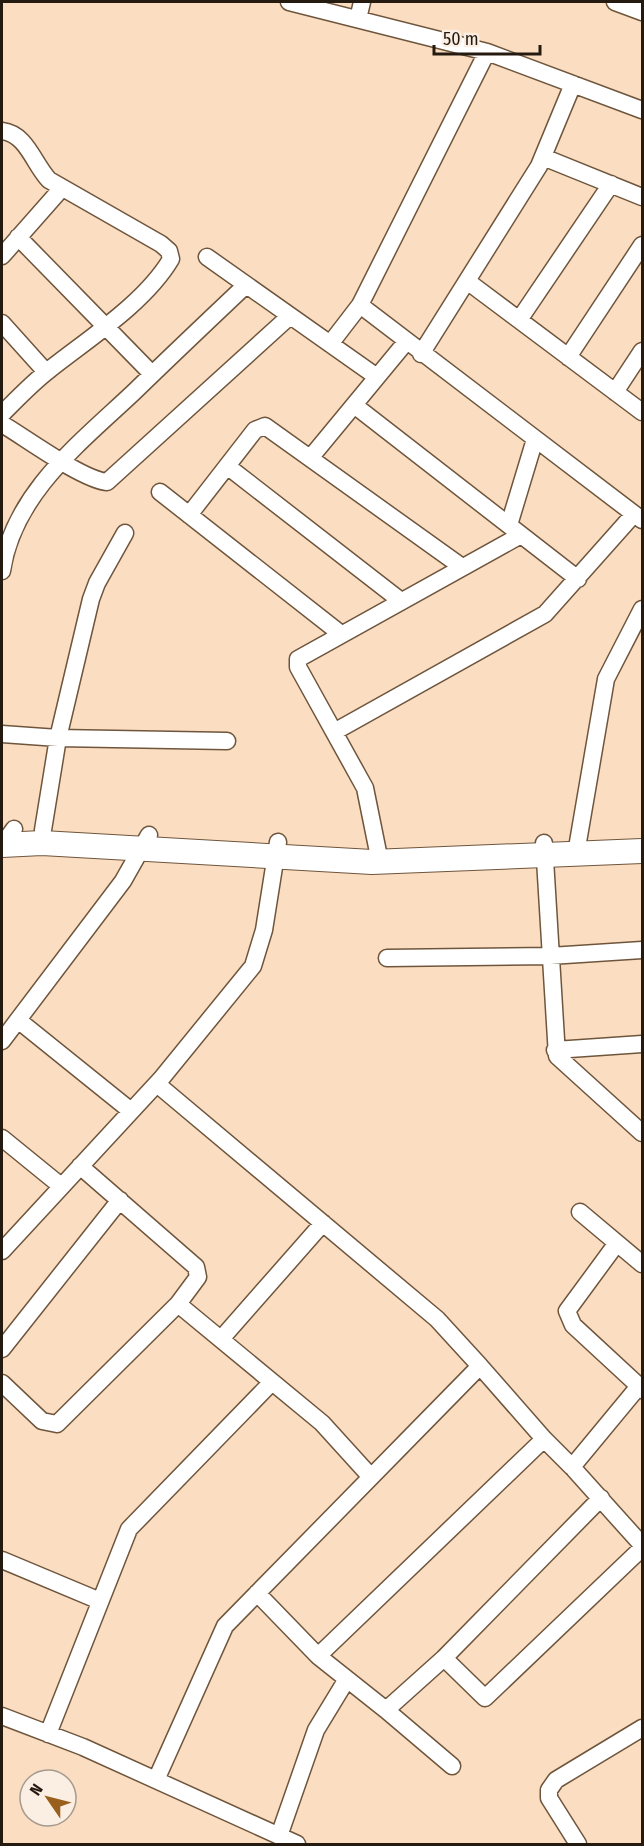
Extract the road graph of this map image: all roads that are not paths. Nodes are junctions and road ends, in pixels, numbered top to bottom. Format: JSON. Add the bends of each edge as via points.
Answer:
{"nodes":[{"id":1,"x":289,"y":2,"type":"edge"},
{"id":2,"x":362,"y":2,"type":"edge"},
{"id":3,"x":615,"y":2,"type":"edge"},
{"id":4,"x":642,"y":12,"type":"edge"},
{"id":5,"x":358,"y":19,"type":"junction"},
{"id":6,"x":487,"y":52,"type":"junction"},
{"id":7,"x":573,"y":84,"type":"junction"},
{"id":8,"x":642,"y":111,"type":"edge"},
{"id":9,"x":2,"y":131,"type":"edge"},
{"id":10,"x":543,"y":158,"type":"junction"},
{"id":11,"x":611,"y":184,"type":"junction"},
{"id":12,"x":62,"y":188,"type":"junction"},
{"id":13,"x":642,"y":197,"type":"edge"},
{"id":14,"x":18,"y":237,"type":"junction"},
{"id":15,"x":642,"y":245,"type":"edge"},
{"id":16,"x":2,"y":256,"type":"edge"},
{"id":17,"x":207,"y":257,"type":"dead end"},
{"id":18,"x":467,"y":281,"type":"junction"},
{"id":19,"x":246,"y":285,"type":"junction"},
{"id":20,"x":360,"y":305,"type":"junction"},
{"id":21,"x":290,"y":316,"type":"junction"},
{"id":22,"x":519,"y":320,"type":"junction"},
{"id":23,"x":2,"y":323,"type":"edge"},
{"id":24,"x":106,"y":327,"type":"junction"},
{"id":25,"x":406,"y":342,"type":"junction"},
{"id":26,"x":330,"y":344,"type":"junction"},
{"id":27,"x":642,"y":351,"type":"edge"},
{"id":28,"x":421,"y":354,"type":"junction"},
{"id":29,"x":568,"y":357,"type":"junction"},
{"id":30,"x":46,"y":372,"type":"junction"},
{"id":31,"x":152,"y":374,"type":"junction"},
{"id":32,"x":377,"y":377,"type":"junction"},
{"id":33,"x":615,"y":392,"type":"junction"},
{"id":34,"x":354,"y":405,"type":"junction"},
{"id":35,"x":642,"y":412,"type":"edge"},
{"id":36,"x":2,"y":414,"type":"edge"},
{"id":37,"x":2,"y":424,"type":"edge"},
{"id":38,"x":535,"y":439,"type":"junction"},
{"id":39,"x":311,"y":457,"type":"junction"},
{"id":40,"x":62,"y":461,"type":"junction"},
{"id":41,"x":227,"y":466,"type":"junction"},
{"id":42,"x":160,"y":492,"type":"dead end"},
{"id":43,"x":189,"y":515,"type":"junction"},
{"id":44,"x":638,"y":517,"type":"edge"},
{"id":45,"x":515,"y":530,"type":"junction"},
{"id":46,"x":125,"y":533,"type":"dead end"},
{"id":47,"x":462,"y":567,"type":"junction"},
{"id":48,"x":2,"y":571,"type":"edge"},
{"id":49,"x":578,"y":579,"type":"junction"},
{"id":50,"x":401,"y":601,"type":"junction"},
{"id":51,"x":642,"y":609,"type":"edge"},
{"id":52,"x":341,"y":634,"type":"junction"},
{"id":53,"x":334,"y":732,"type":"junction"},
{"id":54,"x":2,"y":734,"type":"edge"},
{"id":55,"x":58,"y":738,"type":"junction"},
{"id":56,"x":227,"y":741,"type":"dead end"},
{"id":57,"x":43,"y":830,"type":"junction"},
{"id":58,"x":4,"y":838,"type":"edge"},
{"id":59,"x":642,"y":839,"type":"edge"},
{"id":60,"x":146,"y":842,"type":"junction"},
{"id":61,"x":578,"y":848,"type":"junction"},
{"id":62,"x":276,"y":849,"type":"junction"},
{"id":63,"x":544,"y":849,"type":"junction"},
{"id":64,"x":642,"y":851,"type":"edge"},
{"id":65,"x":369,"y":855,"type":"junction"},
{"id":66,"x":642,"y":950,"type":"edge"},
{"id":67,"x":550,"y":956,"type":"junction"},
{"id":68,"x":387,"y":958,"type":"dead end"},
{"id":69,"x":18,"y":1020,"type":"junction"},
{"id":70,"x":2,"y":1041,"type":"edge"},
{"id":71,"x":642,"y":1044,"type":"edge"},
{"id":72,"x":555,"y":1050,"type":"junction"},
{"id":73,"x":157,"y":1084,"type":"junction"},
{"id":74,"x":132,"y":1111,"type":"junction"},
{"id":75,"x":642,"y":1133,"type":"edge"},
{"id":76,"x":2,"y":1138,"type":"edge"},
{"id":77,"x":80,"y":1166,"type":"junction"},
{"id":78,"x":61,"y":1186,"type":"junction"},
{"id":79,"x":120,"y":1200,"type":"junction"},
{"id":80,"x":580,"y":1212,"type":"dead end"},
{"id":81,"x":323,"y":1223,"type":"junction"},
{"id":82,"x":617,"y":1243,"type":"junction"},
{"id":83,"x":2,"y":1251,"type":"edge"},
{"id":84,"x":642,"y":1264,"type":"edge"},
{"id":85,"x":178,"y":1304,"type":"junction"},
{"id":86,"x":220,"y":1339,"type":"junction"},
{"id":87,"x":2,"y":1349,"type":"edge"},
{"id":88,"x":480,"y":1366,"type":"junction"},
{"id":89,"x":272,"y":1382,"type":"junction"},
{"id":90,"x":2,"y":1383,"type":"edge"},
{"id":91,"x":640,"y":1388,"type":"edge"},
{"id":92,"x":544,"y":1439,"type":"junction"},
{"id":93,"x":572,"y":1467,"type":"junction"},
{"id":94,"x":371,"y":1477,"type":"junction"},
{"id":95,"x":602,"y":1498,"type":"junction"},
{"id":96,"x":642,"y":1546,"type":"edge"},
{"id":97,"x":2,"y":1560,"type":"edge"},
{"id":98,"x":257,"y":1593,"type":"junction"},
{"id":99,"x":100,"y":1601,"type":"junction"},
{"id":100,"x":318,"y":1656,"type":"junction"},
{"id":101,"x":444,"y":1658,"type":"junction"},
{"id":102,"x":347,"y":1679,"type":"junction"},
{"id":103,"x":386,"y":1710,"type":"junction"},
{"id":104,"x":2,"y":1716,"type":"edge"},
{"id":105,"x":642,"y":1728,"type":"edge"},
{"id":106,"x":48,"y":1734,"type":"junction"},
{"id":107,"x":452,"y":1766,"type":"dead end"},
{"id":108,"x":156,"y":1780,"type":"junction"},
{"id":109,"x":279,"y":1836,"type":"junction"},
{"id":110,"x":297,"y":1845,"type":"edge"},
{"id":111,"x":578,"y":1845,"type":"edge"}],
"edges":[{"from":1,"to":5,"type":"street"},
{"from":2,"to":5,"type":"street"},
{"from":3,"to":4,"type":"street"},
{"from":5,"to":6,"type":"street"},
{"from":6,"to":7,"type":"street"},
{"from":6,"to":20,"type":"street"},
{"from":7,"to":8,"type":"street"},
{"from":7,"to":10,"type":"street"},
{"from":9,"to":12,"type":"street","via":[[14,133],[22,140],[40,170]]},
{"from":10,"to":11,"type":"street"},
{"from":10,"to":18,"type":"street"},
{"from":11,"to":13,"type":"street"},
{"from":11,"to":22,"type":"street"},
{"from":12,"to":14,"type":"street"},
{"from":12,"to":24,"type":"street","via":[[169,250],[171,259],[164,272]]},
{"from":14,"to":16,"type":"street"},
{"from":14,"to":24,"type":"street"},
{"from":15,"to":29,"type":"street"},
{"from":17,"to":19,"type":"street"},
{"from":18,"to":22,"type":"street"},
{"from":18,"to":28,"type":"street"},
{"from":19,"to":21,"type":"street"},
{"from":19,"to":31,"type":"street"},
{"from":20,"to":25,"type":"street"},
{"from":20,"to":26,"type":"street"},
{"from":21,"to":26,"type":"street"},
{"from":21,"to":40,"type":"street","via":[[106,482]]},
{"from":22,"to":29,"type":"street"},
{"from":23,"to":30,"type":"street"},
{"from":24,"to":30,"type":"street"},
{"from":24,"to":31,"type":"street"},
{"from":25,"to":28,"type":"street"},
{"from":25,"to":32,"type":"street"},
{"from":26,"to":32,"type":"street"},
{"from":27,"to":33,"type":"street"},
{"from":28,"to":38,"type":"street"},
{"from":29,"to":33,"type":"street"},
{"from":30,"to":36,"type":"street"},
{"from":31,"to":40,"type":"street"},
{"from":32,"to":34,"type":"street"},
{"from":33,"to":35,"type":"street"},
{"from":34,"to":39,"type":"street"},
{"from":34,"to":45,"type":"street"},
{"from":37,"to":40,"type":"street"},
{"from":38,"to":44,"type":"street"},
{"from":38,"to":45,"type":"street"},
{"from":39,"to":41,"type":"street","via":[[265,426],[255,430]]},
{"from":39,"to":47,"type":"street"},
{"from":40,"to":48,"type":"street","via":[[51,470],[24,511],[4,555]]},
{"from":41,"to":43,"type":"street"},
{"from":41,"to":50,"type":"street"},
{"from":42,"to":43,"type":"street"},
{"from":43,"to":52,"type":"street"},
{"from":44,"to":49,"type":"street"},
{"from":45,"to":47,"type":"street"},
{"from":45,"to":49,"type":"street"},
{"from":46,"to":55,"type":"street","via":[[94,591]]},
{"from":47,"to":50,"type":"street"},
{"from":49,"to":53,"type":"street","via":[[545,614]]},
{"from":50,"to":52,"type":"street"},
{"from":51,"to":61,"type":"street","via":[[606,679]]},
{"from":52,"to":53,"type":"street","via":[[300,656],[297,663]]},
{"from":53,"to":65,"type":"street","via":[[368,796]]},
{"from":54,"to":55,"type":"street"},
{"from":55,"to":56,"type":"street"},
{"from":55,"to":57,"type":"street"},
{"from":57,"to":58,"type":"street"},
{"from":57,"to":60,"type":"street"},
{"from":58,"to":60,"type":"street","via":[[42,843]]},
{"from":59,"to":61,"type":"street"},
{"from":60,"to":62,"type":"street"},
{"from":60,"to":69,"type":"street","via":[[123,881]]},
{"from":61,"to":63,"type":"street"},
{"from":61,"to":64,"type":"street"},
{"from":62,"to":65,"type":"street"},
{"from":62,"to":73,"type":"street","via":[[264,930],[253,966]]},
{"from":63,"to":65,"type":"street"},
{"from":63,"to":67,"type":"street"},
{"from":66,"to":67,"type":"street"},
{"from":67,"to":68,"type":"street"},
{"from":67,"to":72,"type":"street"},
{"from":69,"to":70,"type":"street"},
{"from":69,"to":74,"type":"street"},
{"from":71,"to":72,"type":"street"},
{"from":72,"to":75,"type":"street","via":[[568,1068]]},
{"from":73,"to":74,"type":"street"},
{"from":73,"to":81,"type":"street"},
{"from":74,"to":77,"type":"street"},
{"from":76,"to":78,"type":"street"},
{"from":77,"to":78,"type":"street"},
{"from":77,"to":79,"type":"street"},
{"from":78,"to":83,"type":"street"},
{"from":79,"to":85,"type":"street","via":[[199,1272]]},
{"from":79,"to":87,"type":"street"},
{"from":80,"to":82,"type":"street"},
{"from":81,"to":86,"type":"street"},
{"from":81,"to":88,"type":"street","via":[[437,1319]]},
{"from":82,"to":84,"type":"street"},
{"from":82,"to":91,"type":"street","via":[[567,1311],[573,1325]]},
{"from":85,"to":86,"type":"street"},
{"from":85,"to":90,"type":"street","via":[[57,1424],[42,1421]]},
{"from":86,"to":89,"type":"street"},
{"from":88,"to":92,"type":"street"},
{"from":88,"to":94,"type":"street"},
{"from":89,"to":94,"type":"street","via":[[327,1428]]},
{"from":89,"to":99,"type":"street","via":[[133,1523]]},
{"from":91,"to":93,"type":"street"},
{"from":92,"to":93,"type":"street"},
{"from":92,"to":100,"type":"street"},
{"from":93,"to":95,"type":"street"},
{"from":94,"to":98,"type":"street"},
{"from":95,"to":96,"type":"street"},
{"from":95,"to":101,"type":"street"},
{"from":96,"to":101,"type":"street","via":[[485,1698]]},
{"from":97,"to":99,"type":"street"},
{"from":98,"to":100,"type":"street"},
{"from":98,"to":108,"type":"street","via":[[225,1626]]},
{"from":99,"to":106,"type":"street"},
{"from":100,"to":102,"type":"street"},
{"from":101,"to":103,"type":"street"},
{"from":102,"to":103,"type":"street"},
{"from":102,"to":109,"type":"street","via":[[316,1730]]},
{"from":103,"to":107,"type":"street"},
{"from":104,"to":106,"type":"street"},
{"from":105,"to":111,"type":"street","via":[[556,1780],[549,1791],[549,1798]]},
{"from":106,"to":108,"type":"street"},
{"from":108,"to":109,"type":"street"},
{"from":109,"to":110,"type":"street"}]}
